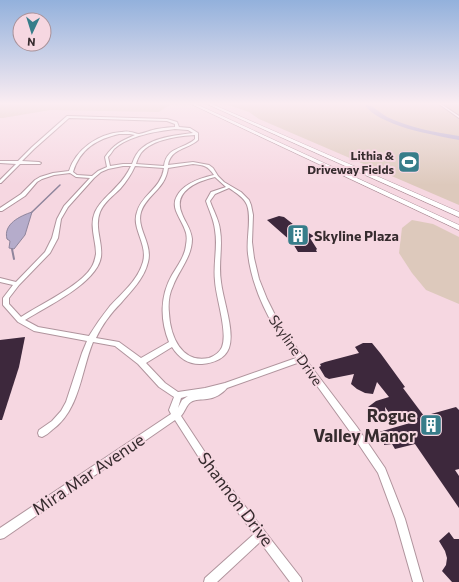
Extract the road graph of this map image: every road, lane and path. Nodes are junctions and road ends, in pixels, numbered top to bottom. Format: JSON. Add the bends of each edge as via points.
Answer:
{"nodes":[{"id":1,"x":53,"y":131,"type":"edge"},
{"id":2,"x":152,"y":131,"type":"edge"},
{"id":3,"x":193,"y":131,"type":"edge"},
{"id":4,"x":251,"y":131,"type":"edge"},
{"id":5,"x":270,"y":131,"type":"edge"},
{"id":6,"x":197,"y":134,"type":"junction"},
{"id":7,"x":139,"y":135,"type":"junction"},
{"id":8,"x":0,"y":162,"type":"edge"},
{"id":9,"x":20,"y":162,"type":"junction"},
{"id":10,"x":39,"y":163,"type":"dead end"},
{"id":11,"x":134,"y":165,"type":"junction"},
{"id":12,"x":108,"y":166,"type":"junction"},
{"id":13,"x":166,"y":167,"type":"junction"},
{"id":14,"x":71,"y":171,"type":"junction"},
{"id":15,"x":216,"y":176,"type":"junction"},
{"id":16,"x":93,"y":177,"type":"junction"},
{"id":17,"x":0,"y":182,"type":"edge"},
{"id":18,"x":229,"y":187,"type":"junction"},
{"id":19,"x":0,"y":210,"type":"edge"},
{"id":20,"x":459,"y":215,"type":"edge"},
{"id":21,"x":459,"y":228,"type":"edge"},
{"id":22,"x":0,"y":280,"type":"edge"},
{"id":23,"x":17,"y":284,"type":"junction"},
{"id":24,"x":20,"y":320,"type":"junction"},
{"id":25,"x":91,"y":339,"type":"junction"},
{"id":26,"x":172,"y":344,"type":"junction"},
{"id":27,"x":301,"y":359,"type":"junction"},
{"id":28,"x":141,"y":362,"type":"junction"},
{"id":29,"x":225,"y":386,"type":"junction"},
{"id":30,"x":178,"y":396,"type":"junction"},
{"id":31,"x":176,"y":415,"type":"junction"},
{"id":32,"x":42,"y":433,"type":"dead end"},
{"id":33,"x":0,"y":534,"type":"edge"},
{"id":34,"x":261,"y":534,"type":"junction"},
{"id":35,"x":209,"y":582,"type":"edge"},
{"id":36,"x":298,"y":582,"type":"edge"},
{"id":37,"x":418,"y":582,"type":"edge"}],
"edges":[{"from":1,"to":9,"type":"street"},
{"from":2,"to":7,"type":"street"},
{"from":3,"to":6,"type":"street"},
{"from":4,"to":21,"type":"highway"},
{"from":5,"to":20,"type":"highway"},
{"from":6,"to":11,"type":"street","via":[[176,136],[151,144],[140,152]]},
{"from":6,"to":13,"type":"street","via":[[194,142],[169,155]]},
{"from":7,"to":12,"type":"street","via":[[110,150],[105,157]]},
{"from":7,"to":14,"type":"street","via":[[120,132],[95,143],[79,154],[73,162]]},
{"from":8,"to":9,"type":"street"},
{"from":9,"to":10,"type":"street"},
{"from":9,"to":17,"type":"street"},
{"from":11,"to":12,"type":"street","name":"Skyline Drive"},
{"from":11,"to":13,"type":"street","name":"Skyline Drive"},
{"from":11,"to":24,"type":"street","via":[[124,182],[103,202],[96,214],[99,254],[93,270],[82,280]]},
{"from":12,"to":16,"type":"street"},
{"from":13,"to":15,"type":"street","name":"Skyline Drive","via":[[201,164],[213,169]]},
{"from":13,"to":25,"type":"street","via":[[162,181],[139,212],[139,222],[148,249],[145,266],[139,279],[108,313]]},
{"from":14,"to":16,"type":"street","via":[[76,176]]},
{"from":14,"to":19,"type":"street","via":[[41,178],[23,195]]},
{"from":15,"to":18,"type":"street","name":"Skyline Drive"},
{"from":15,"to":26,"type":"street","via":[[194,184],[181,193],[178,199],[178,211],[187,227],[189,243],[186,255],[168,291],[166,318]]},
{"from":16,"to":23,"type":"street","via":[[66,206],[47,253]]},
{"from":18,"to":26,"type":"street","via":[[213,193],[208,201],[218,230],[217,275],[228,336],[226,346],[223,352],[213,359],[201,361],[181,355]]},
{"from":18,"to":27,"type":"street","name":"Skyline Drive","via":[[244,196],[249,205],[250,253],[255,275],[271,316]]},
{"from":22,"to":23,"type":"street"},
{"from":23,"to":24,"type":"street","via":[[5,301]]},
{"from":24,"to":25,"type":"street","via":[[36,329]]},
{"from":25,"to":28,"type":"street","via":[[117,344]]},
{"from":25,"to":32,"type":"street","via":[[68,409],[58,422]]},
{"from":26,"to":28,"type":"street"},
{"from":27,"to":29,"type":"street","name":"Mira Mar Avenue"},
{"from":27,"to":37,"type":"street","name":"Skyline Drive","via":[[354,430],[384,476],[400,519]]},
{"from":28,"to":30,"type":"street","via":[[162,385]]},
{"from":29,"to":30,"type":"street","name":"Mira Mar Avenue"},
{"from":29,"to":31,"type":"street","name":"Mira Mar Avenue","via":[[208,396],[189,399],[182,411]]},
{"from":30,"to":31,"type":"street","via":[[173,410]]},
{"from":31,"to":33,"type":"street","name":"Mira Mar Avenue"},
{"from":31,"to":34,"type":"street","name":"Shannon Drive","via":[[213,472]]},
{"from":34,"to":35,"type":"street"},
{"from":34,"to":36,"type":"street","name":"Shannon Drive"}]}
